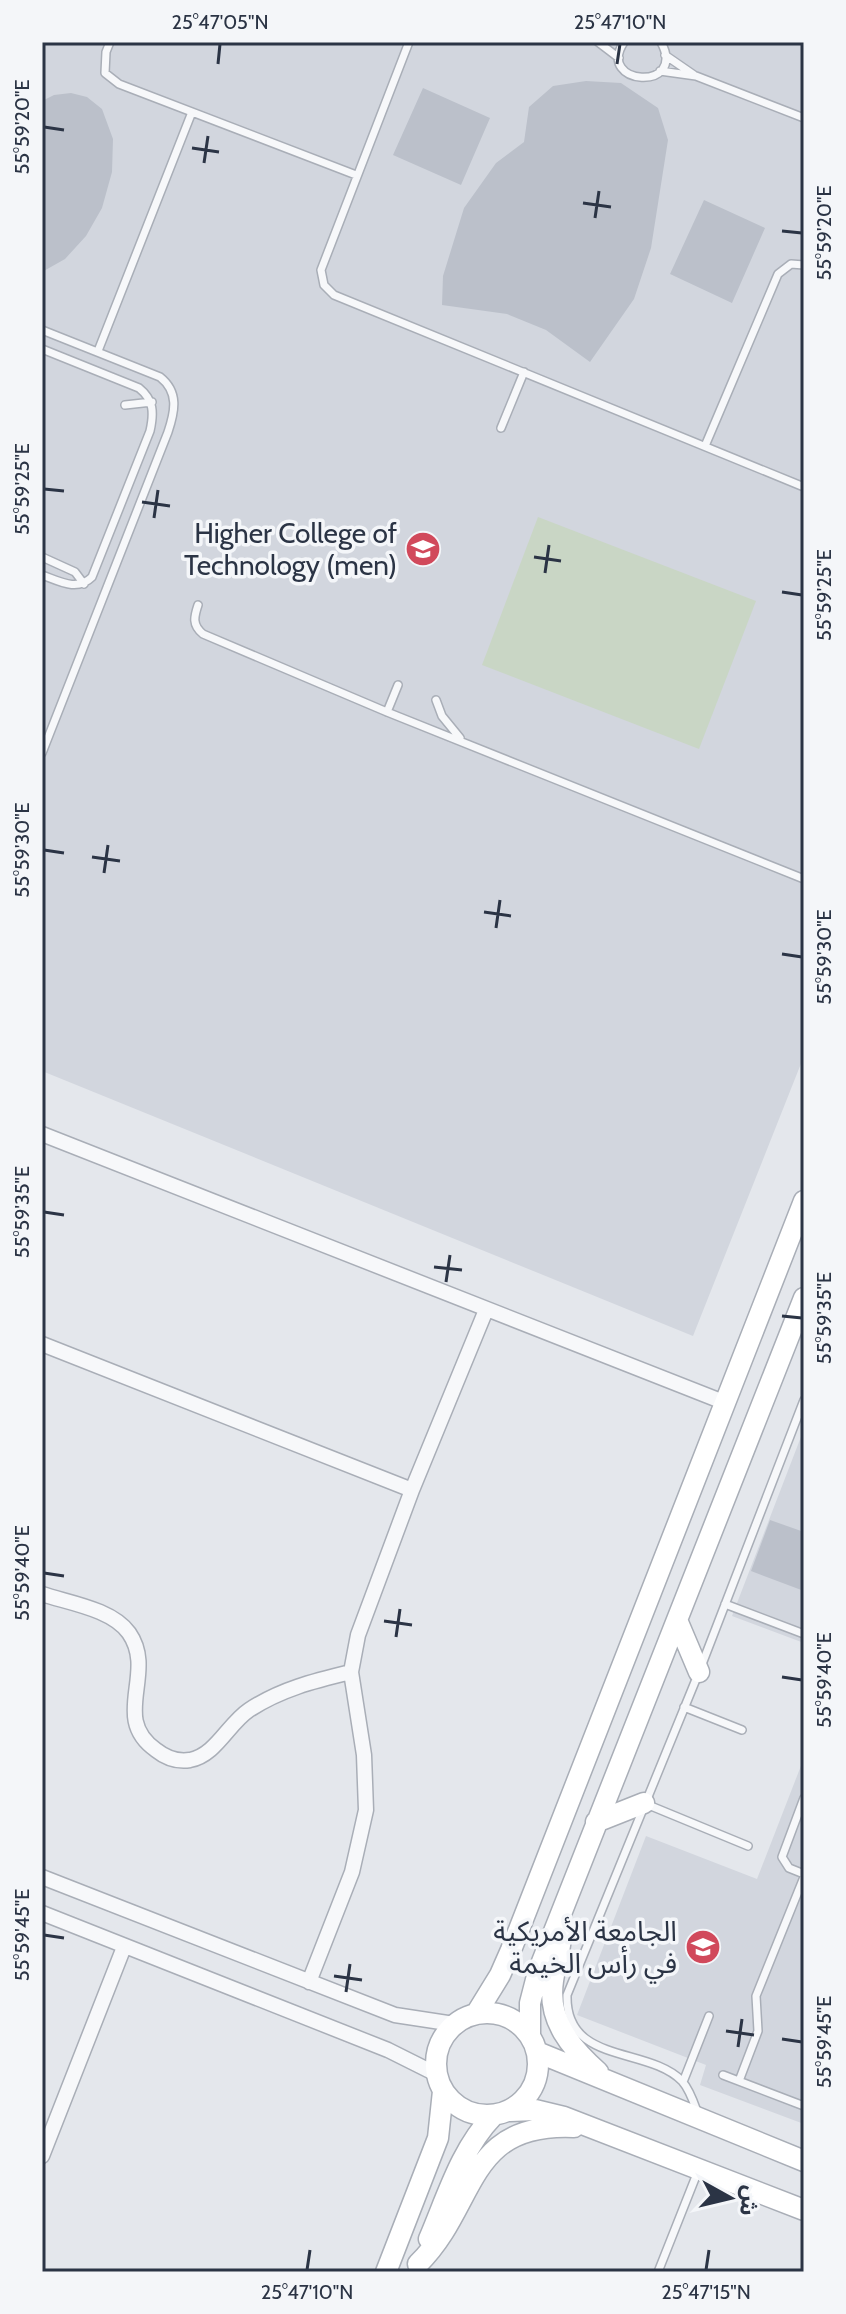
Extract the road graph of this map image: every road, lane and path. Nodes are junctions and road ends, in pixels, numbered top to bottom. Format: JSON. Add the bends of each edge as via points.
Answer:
{"nodes":[{"id":1,"x":110,"y":42,"type":"edge"},
{"id":2,"x":409,"y":42,"type":"edge"},
{"id":3,"x":598,"y":42,"type":"edge"},
{"id":4,"x":624,"y":42,"type":"edge"},
{"id":5,"x":662,"y":43,"type":"edge"},
{"id":6,"x":665,"y":55,"type":"junction"},
{"id":7,"x":619,"y":58,"type":"junction"},
{"id":8,"x":660,"y":71,"type":"junction"},
{"id":9,"x":696,"y":76,"type":"junction"},
{"id":10,"x":192,"y":112,"type":"junction"},
{"id":11,"x":804,"y":118,"type":"edge"},
{"id":12,"x":356,"y":175,"type":"junction"},
{"id":13,"x":804,"y":265,"type":"edge"},
{"id":14,"x":42,"y":330,"type":"edge"},
{"id":15,"x":42,"y":349,"type":"edge"},
{"id":16,"x":98,"y":351,"type":"junction"},
{"id":17,"x":524,"y":372,"type":"junction"},
{"id":18,"x":152,"y":402,"type":"junction"},
{"id":19,"x":125,"y":405,"type":"dead end"},
{"id":20,"x":501,"y":428,"type":"dead end"},
{"id":21,"x":705,"y":446,"type":"junction"},
{"id":22,"x":804,"y":487,"type":"edge"},
{"id":23,"x":42,"y":557,"type":"edge"},
{"id":24,"x":42,"y":575,"type":"edge"},
{"id":25,"x":84,"y":584,"type":"junction"},
{"id":26,"x":198,"y":605,"type":"dead end"},
{"id":27,"x":398,"y":685,"type":"dead end"},
{"id":28,"x":436,"y":700,"type":"dead end"},
{"id":29,"x":387,"y":712,"type":"junction"},
{"id":30,"x":464,"y":743,"type":"junction"},
{"id":31,"x":42,"y":753,"type":"edge"},
{"id":32,"x":804,"y":879,"type":"edge"},
{"id":33,"x":42,"y":1134,"type":"edge"},
{"id":34,"x":804,"y":1201,"type":"edge"},
{"id":35,"x":804,"y":1298,"type":"edge"},
{"id":36,"x":486,"y":1310,"type":"junction"},
{"id":37,"x":42,"y":1344,"type":"edge"},
{"id":38,"x":804,"y":1400,"type":"edge"},
{"id":39,"x":726,"y":1403,"type":"junction"},
{"id":40,"x":412,"y":1490,"type":"junction"},
{"id":41,"x":42,"y":1594,"type":"edge"},
{"id":42,"x":725,"y":1604,"type":"junction"},
{"id":43,"x":677,"y":1620,"type":"junction"},
{"id":44,"x":804,"y":1634,"type":"edge"},
{"id":45,"x":351,"y":1672,"type":"junction"},
{"id":46,"x":699,"y":1672,"type":"junction"},
{"id":47,"x":684,"y":1707,"type":"junction"},
{"id":48,"x":742,"y":1730,"type":"dead end"},
{"id":49,"x":804,"y":1798,"type":"edge"},
{"id":50,"x":644,"y":1803,"type":"junction"},
{"id":51,"x":596,"y":1822,"type":"junction"},
{"id":52,"x":748,"y":1846,"type":"dead end"},
{"id":53,"x":804,"y":1875,"type":"edge"},
{"id":54,"x":42,"y":1877,"type":"edge"},
{"id":55,"x":562,"y":1912,"type":"junction"},
{"id":56,"x":42,"y":1913,"type":"edge"},
{"id":57,"x":124,"y":1947,"type":"junction"},
{"id":58,"x":309,"y":1982,"type":"junction"},
{"id":59,"x":476,"y":2014,"type":"junction"},
{"id":60,"x":709,"y":2016,"type":"dead end"},
{"id":61,"x":454,"y":2024,"type":"junction"},
{"id":62,"x":533,"y":2044,"type":"junction"},
{"id":63,"x":723,"y":2075,"type":"dead end"},
{"id":64,"x":739,"y":2081,"type":"junction"},
{"id":65,"x":683,"y":2082,"type":"junction"},
{"id":66,"x":440,"y":2083,"type":"junction"},
{"id":67,"x":610,"y":2083,"type":"junction"},
{"id":68,"x":804,"y":2106,"type":"edge"},
{"id":69,"x":502,"y":2113,"type":"junction"},
{"id":70,"x":701,"y":2119,"type":"junction"},
{"id":71,"x":597,"y":2129,"type":"junction"},
{"id":72,"x":42,"y":2156,"type":"edge"},
{"id":73,"x":804,"y":2161,"type":"edge"},
{"id":74,"x":699,"y":2169,"type":"junction"},
{"id":75,"x":804,"y":2210,"type":"edge"},
{"id":76,"x":417,"y":2268,"type":"edge"},
{"id":77,"x":386,"y":2272,"type":"edge"},
{"id":78,"x":658,"y":2272,"type":"edge"}],
"edges":[{"from":1,"to":10,"type":"lane","via":[[105,73],[119,84]]},
{"from":2,"to":12,"type":"lane"},
{"from":3,"to":7,"type":"lane"},
{"from":4,"to":7,"type":"lane"},
{"from":5,"to":6,"type":"lane"},
{"from":6,"to":8,"type":"lane"},
{"from":6,"to":9,"type":"lane"},
{"from":7,"to":8,"type":"lane","via":[[635,78]]},
{"from":8,"to":9,"type":"lane"},
{"from":9,"to":11,"type":"lane"},
{"from":10,"to":12,"type":"lane"},
{"from":10,"to":16,"type":"lane"},
{"from":12,"to":17,"type":"lane","via":[[321,270],[324,285],[334,295]]},
{"from":13,"to":21,"type":"lane","via":[[791,264],[778,274]]},
{"from":14,"to":16,"type":"lane"},
{"from":15,"to":18,"type":"lane","via":[[132,385]]},
{"from":16,"to":31,"type":"lane","via":[[160,377],[169,384],[175,406]]},
{"from":17,"to":20,"type":"lane"},
{"from":17,"to":21,"type":"lane"},
{"from":18,"to":19,"type":"lane"},
{"from":18,"to":25,"type":"lane","via":[[150,431],[95,571]]},
{"from":21,"to":22,"type":"lane"},
{"from":23,"to":25,"type":"lane","via":[[75,572]]},
{"from":24,"to":25,"type":"lane"},
{"from":26,"to":29,"type":"lane","via":[[195,624],[203,634]]},
{"from":27,"to":29,"type":"lane"},
{"from":28,"to":30,"type":"lane"},
{"from":29,"to":30,"type":"lane"},
{"from":30,"to":32,"type":"lane"},
{"from":33,"to":36,"type":"street"},
{"from":34,"to":39,"type":"main road"},
{"from":35,"to":43,"type":"main road"},
{"from":36,"to":39,"type":"street"},
{"from":36,"to":40,"type":"street"},
{"from":37,"to":40,"type":"street"},
{"from":38,"to":42,"type":"lane"},
{"from":39,"to":59,"type":"main road","via":[[511,1950]]},
{"from":40,"to":45,"type":"street","via":[[358,1635]]},
{"from":41,"to":45,"type":"street","via":[[112,1618],[130,1635],[139,1659],[133,1720],[149,1746],[174,1760],[201,1757],[246,1712],[281,1691]]},
{"from":42,"to":44,"type":"lane"},
{"from":42,"to":46,"type":"lane"},
{"from":43,"to":46,"type":"main road"},
{"from":43,"to":51,"type":"main road"},
{"from":45,"to":58,"type":"street","via":[[366,1810],[352,1872]]},
{"from":46,"to":47,"type":"lane"},
{"from":47,"to":48,"type":"lane"},
{"from":47,"to":50,"type":"lane"},
{"from":49,"to":53,"type":"lane","via":[[782,1857],[789,1868]]},
{"from":50,"to":51,"type":"main road"},
{"from":50,"to":52,"type":"lane"},
{"from":50,"to":65,"type":"lane","via":[[570,1984],[567,2005],[574,2026],[589,2041]]},
{"from":51,"to":55,"type":"main road"},
{"from":53,"to":64,"type":"lane","via":[[756,1996],[758,2031]]},
{"from":54,"to":58,"type":"street"},
{"from":55,"to":62,"type":"main road","via":[[533,1987],[528,2017]]},
{"from":55,"to":67,"type":"main road","via":[[553,2008],[571,2047]]},
{"from":56,"to":57,"type":"street"},
{"from":57,"to":66,"type":"street","via":[[388,2050]]},
{"from":57,"to":72,"type":"street"},
{"from":58,"to":61,"type":"street","via":[[395,2015]]},
{"from":59,"to":61,"type":"main road"},
{"from":59,"to":62,"type":"main road","via":[[506,2016]]},
{"from":60,"to":65,"type":"lane"},
{"from":61,"to":66,"type":"main road","via":[[438,2047]]},
{"from":62,"to":67,"type":"main road"},
{"from":62,"to":69,"type":"main road","via":[[538,2069],[534,2086],[524,2100]]},
{"from":63,"to":64,"type":"lane"},
{"from":64,"to":68,"type":"lane"},
{"from":65,"to":70,"type":"lane"},
{"from":66,"to":69,"type":"main road","via":[[452,2103],[465,2111]]},
{"from":66,"to":77,"type":"main road","via":[[438,2138]]},
{"from":67,"to":70,"type":"main road"},
{"from":69,"to":71,"type":"main road","via":[[548,2112]]},
{"from":69,"to":76,"type":"main road","via":[[478,2131]]},
{"from":70,"to":73,"type":"main road"},
{"from":71,"to":74,"type":"main road"},
{"from":71,"to":76,"type":"main road","via":[[531,2130],[490,2154],[470,2181],[447,2231]]},
{"from":74,"to":75,"type":"main road"},
{"from":74,"to":78,"type":"lane"}]}
